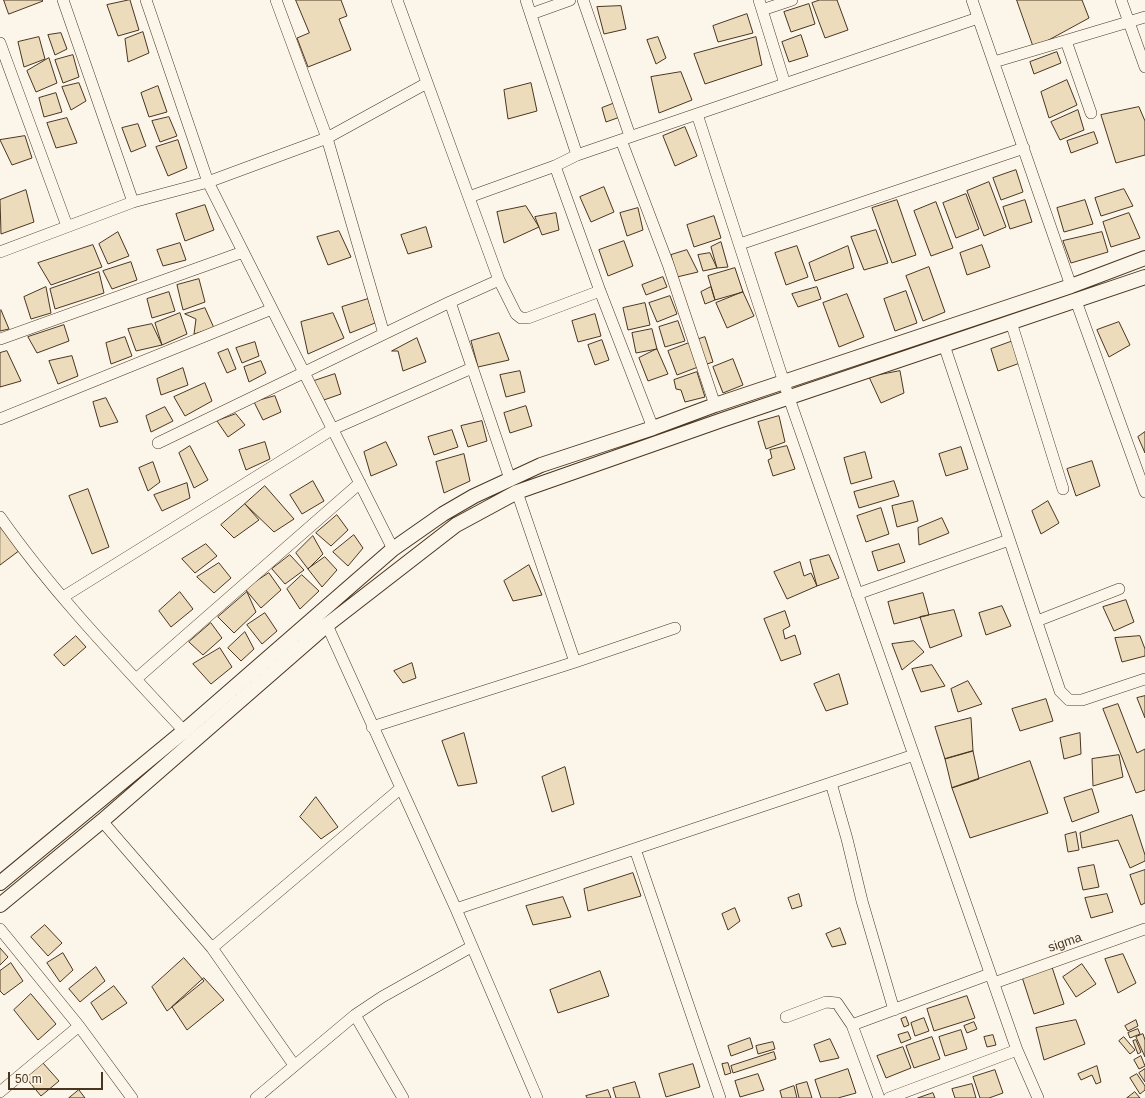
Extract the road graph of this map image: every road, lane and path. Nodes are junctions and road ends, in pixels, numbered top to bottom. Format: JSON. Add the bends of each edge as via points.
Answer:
{"nodes":[{"id":1,"x":63,"y":0,"type":"edge"},
{"id":2,"x":146,"y":0,"type":"edge"},
{"id":3,"x":276,"y":0,"type":"edge"},
{"id":4,"x":397,"y":0,"type":"edge"},
{"id":5,"x":526,"y":0,"type":"edge"},
{"id":6,"x":570,"y":0,"type":"edge"},
{"id":7,"x":583,"y":0,"type":"edge"},
{"id":8,"x":792,"y":0,"type":"edge"},
{"id":9,"x":972,"y":0,"type":"edge"},
{"id":10,"x":1121,"y":0,"type":"edge"},
{"id":11,"x":761,"y":5,"type":"edge"},
{"id":12,"x":531,"y":14,"type":"junction"},
{"id":13,"x":1145,"y":17,"type":"edge"},
{"id":14,"x":978,"y":18,"type":"junction"},
{"id":15,"x":1128,"y":22,"type":"junction"},
{"id":16,"x":1066,"y":41,"type":"junction"},
{"id":17,"x":0,"y":43,"type":"edge"},
{"id":18,"x":994,"y":62,"type":"junction"},
{"id":19,"x":1145,"y":67,"type":"edge"},
{"id":20,"x":427,"y":83,"type":"junction"},
{"id":21,"x":785,"y":84,"type":"junction"},
{"id":22,"x":1091,"y":113,"type":"dead end"},
{"id":23,"x":697,"y":114,"type":"junction"},
{"id":24,"x":327,"y":138,"type":"junction"},
{"id":25,"x":625,"y":138,"type":"junction"},
{"id":26,"x":1024,"y":148,"type":"junction"},
{"id":27,"x":577,"y":155,"type":"junction"},
{"id":28,"x":555,"y":166,"type":"junction"},
{"id":29,"x":208,"y":182,"type":"junction"},
{"id":30,"x":469,"y":197,"type":"junction"},
{"id":31,"x":133,"y":202,"type":"junction"},
{"id":32,"x":66,"y":226,"type":"junction"},
{"id":33,"x":740,"y":244,"type":"junction"},
{"id":34,"x":0,"y":252,"type":"edge"},
{"id":35,"x":243,"y":252,"type":"junction"},
{"id":36,"x":1145,"y":258,"type":"edge"},
{"id":37,"x":1145,"y":277,"type":"edge"},
{"id":38,"x":499,"y":280,"type":"junction"},
{"id":39,"x":1071,"y":286,"type":"junction"},
{"id":40,"x":600,"y":291,"type":"junction"},
{"id":41,"x":1076,"y":301,"type":"junction"},
{"id":42,"x":450,"y":302,"type":"junction"},
{"id":43,"x":272,"y":309,"type":"junction"},
{"id":44,"x":1011,"y":322,"type":"junction"},
{"id":45,"x":384,"y":334,"type":"junction"},
{"id":46,"x":0,"y":339,"type":"edge"},
{"id":47,"x":944,"y":345,"type":"junction"},
{"id":48,"x":472,"y":368,"type":"junction"},
{"id":49,"x":304,"y":373,"type":"junction"},
{"id":50,"x":784,"y":382,"type":"junction"},
{"id":51,"x":789,"y":398,"type":"junction"},
{"id":52,"x":715,"y":405,"type":"junction"},
{"id":53,"x":0,"y":419,"type":"edge"},
{"id":54,"x":653,"y":428,"type":"junction"},
{"id":55,"x":333,"y":429,"type":"junction"},
{"id":56,"x":158,"y":444,"type":"dead end"},
{"id":57,"x":510,"y":478,"type":"junction"},
{"id":58,"x":360,"y":483,"type":"junction"},
{"id":59,"x":1063,"y":489,"type":"dead end"},
{"id":60,"x":517,"y":492,"type":"junction"},
{"id":61,"x":1145,"y":492,"type":"edge"},
{"id":62,"x":0,"y":517,"type":"edge"},
{"id":63,"x":1009,"y":540,"type":"junction"},
{"id":64,"x":393,"y":549,"type":"junction"},
{"id":65,"x":1119,"y":589,"type":"dead end"},
{"id":66,"x":857,"y":594,"type":"junction"},
{"id":67,"x":63,"y":597,"type":"junction"},
{"id":68,"x":1037,"y":621,"type":"junction"},
{"id":69,"x":327,"y":625,"type":"junction"},
{"id":70,"x":675,"y":628,"type":"dead end"},
{"id":71,"x":575,"y":662,"type":"junction"},
{"id":72,"x":136,"y":679,"type":"junction"},
{"id":73,"x":1145,"y":679,"type":"edge"},
{"id":74,"x":372,"y":726,"type":"junction"},
{"id":75,"x":184,"y":731,"type":"junction"},
{"id":76,"x":914,"y":755,"type":"junction"},
{"id":77,"x":831,"y":783,"type":"junction"},
{"id":78,"x":401,"y":788,"type":"junction"},
{"id":79,"x":102,"y":821,"type":"junction"},
{"id":80,"x":635,"y":849,"type":"junction"},
{"id":81,"x":28,"y":860,"type":"junction"},
{"id":82,"x":38,"y":873,"type":"junction"},
{"id":83,"x":0,"y":883,"type":"edge"},
{"id":84,"x":0,"y":905,"type":"edge"},
{"id":85,"x":456,"y":910,"type":"junction"},
{"id":86,"x":0,"y":929,"type":"edge"},
{"id":87,"x":1145,"y":929,"type":"edge"},
{"id":88,"x":471,"y":947,"type":"junction"},
{"id":89,"x":212,"y":948,"type":"junction"},
{"id":90,"x":992,"y":978,"type":"junction"},
{"id":91,"x":894,"y":1010,"type":"junction"},
{"id":92,"x":355,"y":1015,"type":"junction"},
{"id":93,"x":786,"y":1017,"type":"dead end"},
{"id":94,"x":852,"y":1025,"type":"junction"},
{"id":95,"x":79,"y":1026,"type":"junction"},
{"id":96,"x":1017,"y":1050,"type":"junction"},
{"id":97,"x":294,"y":1065,"type":"junction"},
{"id":98,"x":0,"y":1092,"type":"edge"},
{"id":99,"x":132,"y":1098,"type":"edge"},
{"id":100,"x":256,"y":1098,"type":"edge"},
{"id":101,"x":403,"y":1098,"type":"edge"},
{"id":102,"x":538,"y":1098,"type":"edge"},
{"id":103,"x":719,"y":1098,"type":"edge"},
{"id":104,"x":878,"y":1098,"type":"edge"},
{"id":105,"x":889,"y":1098,"type":"edge"},
{"id":106,"x":1038,"y":1098,"type":"edge"}],
"edges":[{"from":1,"to":31,"type":"street"},
{"from":2,"to":29,"type":"street"},
{"from":3,"to":24,"type":"street"},
{"from":4,"to":20,"type":"street"},
{"from":5,"to":12,"type":"street"},
{"from":6,"to":12,"type":"street"},
{"from":7,"to":25,"type":"street"},
{"from":8,"to":11,"type":"street"},
{"from":9,"to":14,"type":"street"},
{"from":10,"to":15,"type":"street"},
{"from":11,"to":21,"type":"street"},
{"from":12,"to":27,"type":"street"},
{"from":13,"to":15,"type":"street"},
{"from":14,"to":18,"type":"street"},
{"from":14,"to":21,"type":"street"},
{"from":15,"to":16,"type":"street"},
{"from":15,"to":19,"type":"street"},
{"from":16,"to":18,"type":"street"},
{"from":16,"to":22,"type":"street"},
{"from":17,"to":32,"type":"street"},
{"from":18,"to":26,"type":"street"},
{"from":20,"to":24,"type":"street"},
{"from":20,"to":30,"type":"street"},
{"from":21,"to":23,"type":"street"},
{"from":23,"to":25,"type":"street"},
{"from":23,"to":33,"type":"street"},
{"from":24,"to":29,"type":"street"},
{"from":24,"to":45,"type":"street"},
{"from":25,"to":27,"type":"street"},
{"from":25,"to":52,"type":"street"},
{"from":26,"to":33,"type":"street"},
{"from":26,"to":39,"type":"street"},
{"from":27,"to":28,"type":"street"},
{"from":28,"to":30,"type":"street"},
{"from":28,"to":40,"type":"street"},
{"from":29,"to":31,"type":"street"},
{"from":29,"to":35,"type":"street"},
{"from":30,"to":38,"type":"street"},
{"from":31,"to":32,"type":"street"},
{"from":32,"to":34,"type":"street"},
{"from":33,"to":50,"type":"street"},
{"from":35,"to":43,"type":"street"},
{"from":35,"to":46,"type":"street"},
{"from":36,"to":39,"type":"street"},
{"from":37,"to":41,"type":"street"},
{"from":38,"to":40,"type":"street","via":[[516,314],[521,318],[528,318]]},
{"from":38,"to":42,"type":"street"},
{"from":39,"to":50,"type":"street"},
{"from":40,"to":54,"type":"street"},
{"from":41,"to":44,"type":"street"},
{"from":41,"to":61,"type":"street"},
{"from":42,"to":45,"type":"street"},
{"from":42,"to":48,"type":"street"},
{"from":43,"to":49,"type":"street"},
{"from":43,"to":53,"type":"street"},
{"from":44,"to":47,"type":"street"},
{"from":44,"to":59,"type":"street"},
{"from":45,"to":49,"type":"street"},
{"from":47,"to":51,"type":"street"},
{"from":47,"to":63,"type":"street"},
{"from":48,"to":55,"type":"street"},
{"from":48,"to":57,"type":"street"},
{"from":49,"to":55,"type":"street"},
{"from":49,"to":56,"type":"street"},
{"from":50,"to":51,"type":"street"},
{"from":50,"to":52,"type":"street"},
{"from":51,"to":60,"type":"street"},
{"from":51,"to":66,"type":"street"},
{"from":52,"to":54,"type":"street"},
{"from":54,"to":57,"type":"street"},
{"from":55,"to":58,"type":"street"},
{"from":55,"to":67,"type":"street"},
{"from":57,"to":64,"type":"street","via":[[443,514]]},
{"from":58,"to":64,"type":"street"},
{"from":58,"to":72,"type":"street"},
{"from":60,"to":69,"type":"street","via":[[456,525]]},
{"from":60,"to":71,"type":"street"},
{"from":62,"to":67,"type":"street","via":[[30,560]]},
{"from":63,"to":66,"type":"street"},
{"from":63,"to":68,"type":"street"},
{"from":64,"to":75,"type":"street"},
{"from":65,"to":68,"type":"street"},
{"from":66,"to":76,"type":"street"},
{"from":67,"to":72,"type":"street"},
{"from":68,"to":73,"type":"street","via":[[1060,691],[1069,700],[1082,700]]},
{"from":69,"to":74,"type":"street"},
{"from":69,"to":79,"type":"street"},
{"from":70,"to":71,"type":"street"},
{"from":71,"to":74,"type":"street"},
{"from":72,"to":75,"type":"street"},
{"from":74,"to":78,"type":"street"},
{"from":75,"to":81,"type":"street"},
{"from":76,"to":77,"type":"street"},
{"from":76,"to":90,"type":"street"},
{"from":77,"to":80,"type":"street"},
{"from":77,"to":91,"type":"street"},
{"from":78,"to":85,"type":"street"},
{"from":78,"to":89,"type":"street"},
{"from":79,"to":82,"type":"street"},
{"from":79,"to":89,"type":"street"},
{"from":80,"to":85,"type":"street"},
{"from":80,"to":103,"type":"street"},
{"from":81,"to":82,"type":"street"},
{"from":81,"to":83,"type":"street"},
{"from":82,"to":84,"type":"street"},
{"from":85,"to":88,"type":"street"},
{"from":86,"to":95,"type":"street"},
{"from":87,"to":90,"type":"street","name":"sigma"},
{"from":88,"to":92,"type":"street"},
{"from":88,"to":102,"type":"street"},
{"from":89,"to":97,"type":"street"},
{"from":90,"to":91,"type":"street","name":"sigma"},
{"from":90,"to":96,"type":"street"},
{"from":91,"to":94,"type":"street","name":"sigma"},
{"from":92,"to":97,"type":"street"},
{"from":92,"to":101,"type":"street"},
{"from":93,"to":94,"type":"street","via":[[832,1002],[837,1003]]},
{"from":94,"to":104,"type":"street"},
{"from":95,"to":98,"type":"street"},
{"from":95,"to":99,"type":"street"},
{"from":96,"to":105,"type":"street"},
{"from":96,"to":106,"type":"street"},
{"from":97,"to":100,"type":"street"}]}
